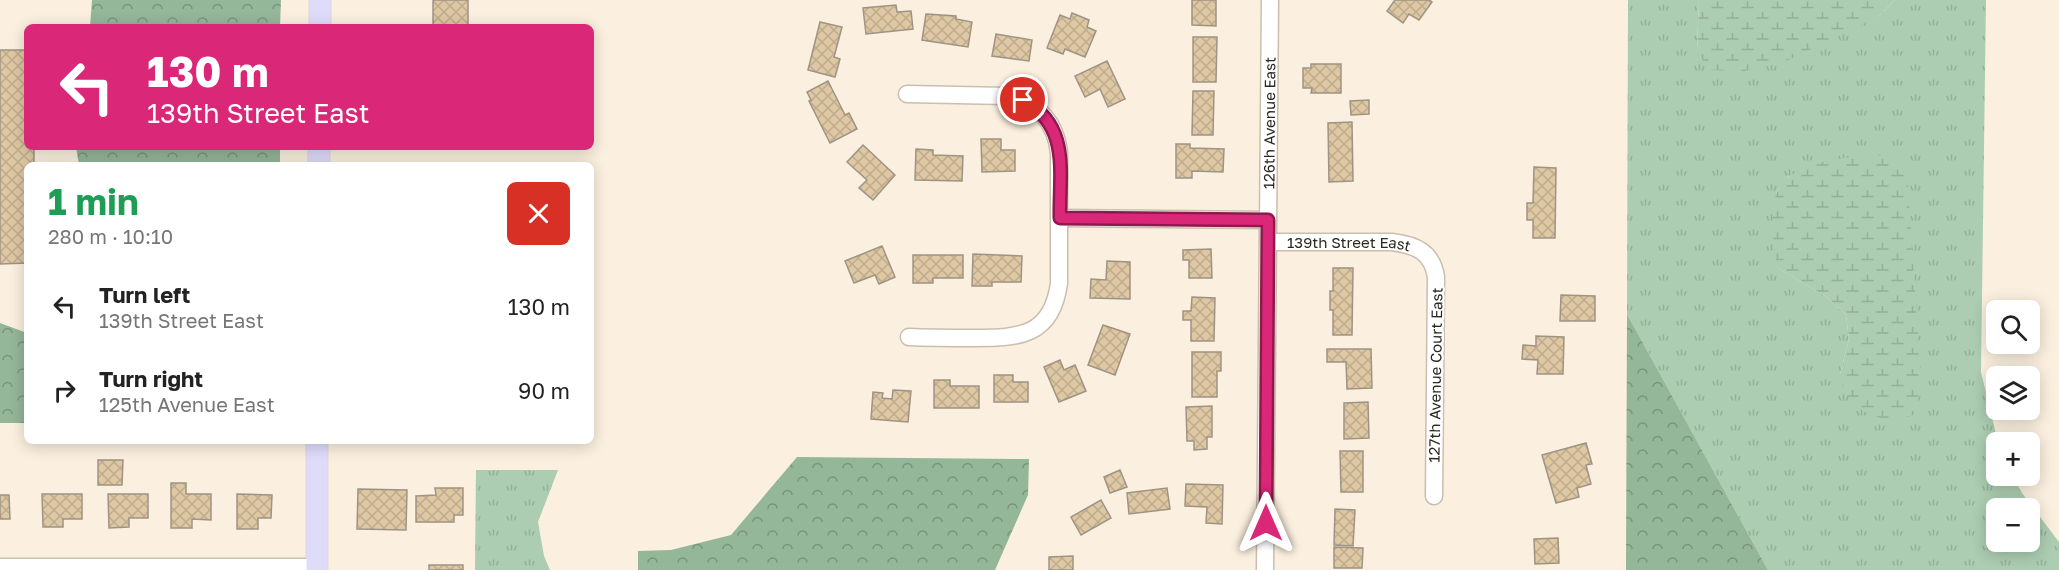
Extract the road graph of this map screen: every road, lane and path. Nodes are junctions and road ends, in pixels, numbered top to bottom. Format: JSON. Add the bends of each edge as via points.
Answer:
{"nodes":[{"id":1,"x":320,"y":0,"type":"edge"},
{"id":2,"x":1270,"y":0,"type":"edge"},
{"id":3,"x":320,"y":24,"type":"edge"},
{"id":4,"x":907,"y":94,"type":"dead end"},
{"id":5,"x":1060,"y":218,"type":"junction"},
{"id":6,"x":1268,"y":220,"type":"junction"},
{"id":7,"x":1268,"y":242,"type":"junction"},
{"id":8,"x":1427,"y":256,"type":"joint"},
{"id":9,"x":909,"y":338,"type":"dead end"},
{"id":10,"x":317,"y":444,"type":"edge"},
{"id":11,"x":1434,"y":496,"type":"dead end"},
{"id":12,"x":0,"y":567,"type":"edge"},
{"id":13,"x":184,"y":568,"type":"edge"},
{"id":14,"x":317,"y":569,"type":"edge"},
{"id":15,"x":1265,"y":570,"type":"edge"}],
"edges":[{"from":1,"to":3,"type":"main road"},
{"from":2,"to":6,"type":"street","name":"126th Avenue East"},
{"from":4,"to":5,"type":"street","via":[[1007,96],[1023,100],[1042,112],[1055,133],[1059,153]]},
{"from":5,"to":6,"type":"street"},
{"from":5,"to":9,"type":"street","via":[[1057,300],[1041,324],[1024,334],[1002,338]]},
{"from":6,"to":7,"type":"street","name":"126th Avenue East"},
{"from":7,"to":8,"type":"street","name":"139th Street East","via":[[1392,242],[1412,245]]},
{"from":7,"to":15,"type":"street","name":"126th Avenue East"},
{"from":8,"to":11,"type":"street","name":"127th Avenue Court East","via":[[1437,277]]},
{"from":10,"to":14,"type":"main road"},
{"from":12,"to":13,"type":"street"},
{"from":13,"to":14,"type":"street"}]}
